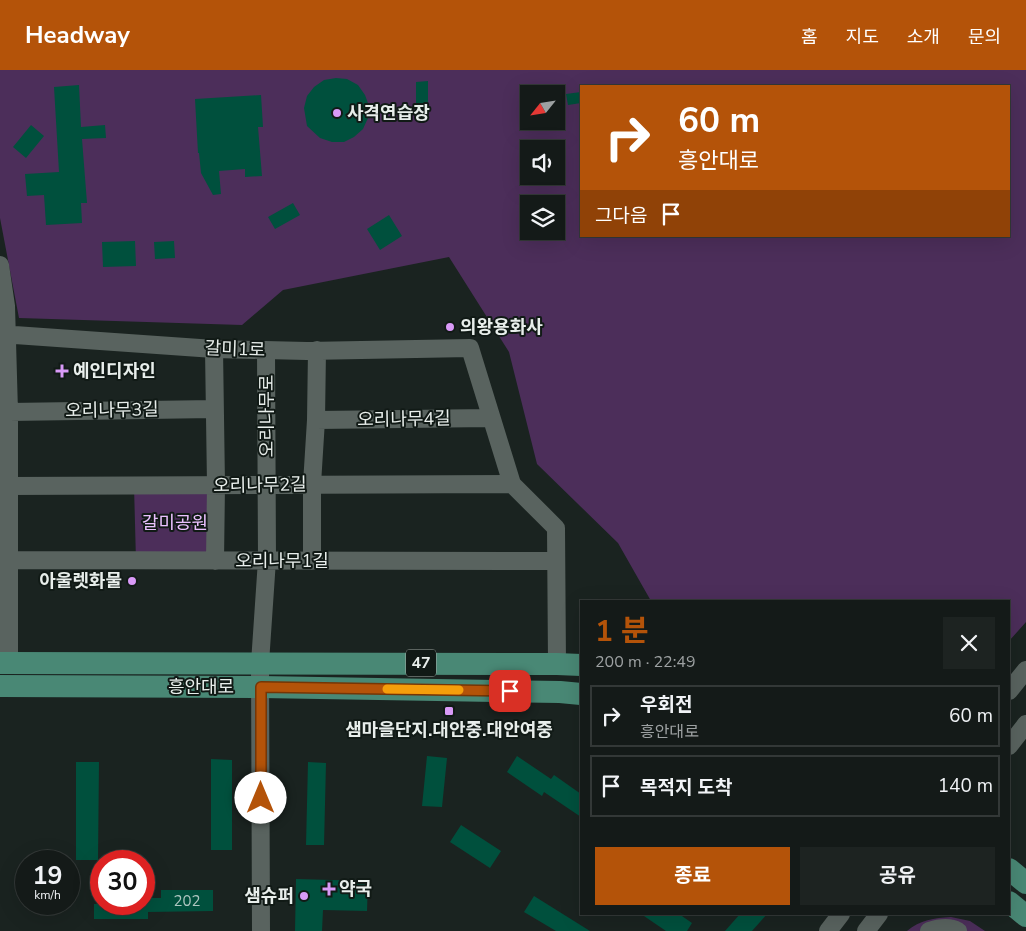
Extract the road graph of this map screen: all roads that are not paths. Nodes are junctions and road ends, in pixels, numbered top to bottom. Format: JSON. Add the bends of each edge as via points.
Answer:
{"nodes":[{"id":1,"x":0,"y":265,"type":"edge"},
{"id":2,"x":3,"y":334,"type":"edge"},
{"id":3,"x":214,"y":349,"type":"junction"},
{"id":4,"x":266,"y":350,"type":"junction"},
{"id":5,"x":317,"y":350,"type":"junction"},
{"id":6,"x":214,"y":409,"type":"junction"},
{"id":7,"x":9,"y":412,"type":"junction"},
{"id":8,"x":491,"y":418,"type":"junction"},
{"id":9,"x":316,"y":420,"type":"junction"},
{"id":10,"x":312,"y":484,"type":"junction"},
{"id":11,"x":512,"y":484,"type":"junction"},
{"id":12,"x":216,"y":485,"type":"junction"},
{"id":13,"x":267,"y":485,"type":"junction"},
{"id":14,"x":9,"y":486,"type":"junction"},
{"id":15,"x":9,"y":560,"type":"junction"},
{"id":16,"x":267,"y":560,"type":"junction"},
{"id":17,"x":215,"y":561,"type":"junction"},
{"id":18,"x":312,"y":561,"type":"junction"},
{"id":19,"x":555,"y":561,"type":"junction"},
{"id":20,"x":4,"y":663,"type":"edge"},
{"id":21,"x":217,"y":663,"type":"junction"},
{"id":22,"x":260,"y":663,"type":"junction"},
{"id":23,"x":557,"y":664,"type":"junction"},
{"id":24,"x":580,"y":666,"type":"edge"},
{"id":25,"x":1026,"y":670,"type":"edge"},
{"id":26,"x":0,"y":686,"type":"edge"},
{"id":27,"x":217,"y":687,"type":"junction"},
{"id":28,"x":261,"y":687,"type":"junction"},
{"id":29,"x":1010,"y":690,"type":"edge"},
{"id":30,"x":580,"y":694,"type":"edge"},
{"id":31,"x":1026,"y":724,"type":"edge"},
{"id":32,"x":1010,"y":745,"type":"edge"},
{"id":33,"x":1010,"y":903,"type":"edge"},
{"id":34,"x":840,"y":915,"type":"edge"},
{"id":35,"x":1026,"y":916,"type":"edge"},
{"id":36,"x":261,"y":931,"type":"edge"},
{"id":37,"x":828,"y":931,"type":"edge"},
{"id":38,"x":929,"y":931,"type":"edge"},
{"id":39,"x":958,"y":931,"type":"edge"}],
"edges":[{"from":1,"to":2,"type":"street","via":[[6,306]]},
{"from":2,"to":3,"type":"street","name":"갈미1로"},
{"from":2,"to":7,"type":"street"},
{"from":3,"to":4,"type":"street","name":"갈미1로"},
{"from":3,"to":6,"type":"street"},
{"from":4,"to":5,"type":"street","name":"갈미1로"},
{"from":4,"to":13,"type":"street","name":"오리나무로"},
{"from":5,"to":8,"type":"street","name":"갈미1로","via":[[470,348]]},
{"from":5,"to":9,"type":"street"},
{"from":6,"to":7,"type":"street","name":"오리나무3길"},
{"from":6,"to":12,"type":"street"},
{"from":7,"to":14,"type":"street"},
{"from":8,"to":9,"type":"street","name":"오리나무4길"},
{"from":8,"to":11,"type":"street"},
{"from":9,"to":10,"type":"street"},
{"from":10,"to":11,"type":"street","name":"오리나무2길"},
{"from":10,"to":13,"type":"street","name":"오리나무2길"},
{"from":10,"to":18,"type":"street"},
{"from":11,"to":19,"type":"street","via":[[556,528]]},
{"from":12,"to":13,"type":"street","name":"오리나무2길"},
{"from":12,"to":14,"type":"street","name":"오리나무2길"},
{"from":12,"to":17,"type":"street"},
{"from":13,"to":16,"type":"street","name":"오리나무로"},
{"from":14,"to":15,"type":"street"},
{"from":15,"to":17,"type":"street","name":"오리나무1길"},
{"from":15,"to":20,"type":"street"},
{"from":16,"to":17,"type":"street","name":"오리나무1길"},
{"from":16,"to":18,"type":"street","name":"오리나무1길"},
{"from":16,"to":22,"type":"street","name":"오리나무로"},
{"from":18,"to":19,"type":"street","name":"오리나무1길"},
{"from":19,"to":23,"type":"street"},
{"from":20,"to":21,"type":"main road","name":"흥안대로","number":"47"},
{"from":21,"to":22,"type":"main road","name":"흥안대로","number":"47"},
{"from":21,"to":27,"type":"main road"},
{"from":22,"to":23,"type":"main road","name":"흥안대로","number":"47"},
{"from":22,"to":28,"type":"street","name":"오리나무로"},
{"from":23,"to":24,"type":"main road","name":"흥안대로","number":"47"},
{"from":25,"to":29,"type":"street"},
{"from":26,"to":27,"type":"main road","name":"흥안대로","number":"47"},
{"from":27,"to":28,"type":"main road","name":"흥안대로","number":"47"},
{"from":28,"to":30,"type":"main road","name":"흥안대로","number":"47"},
{"from":28,"to":36,"type":"street","name":"오리나무로"},
{"from":31,"to":32,"type":"street"},
{"from":33,"to":35,"type":"main road"},
{"from":34,"to":37,"type":"street"},
{"from":38,"to":39,"type":"street","via":[[939,928]]}]}
